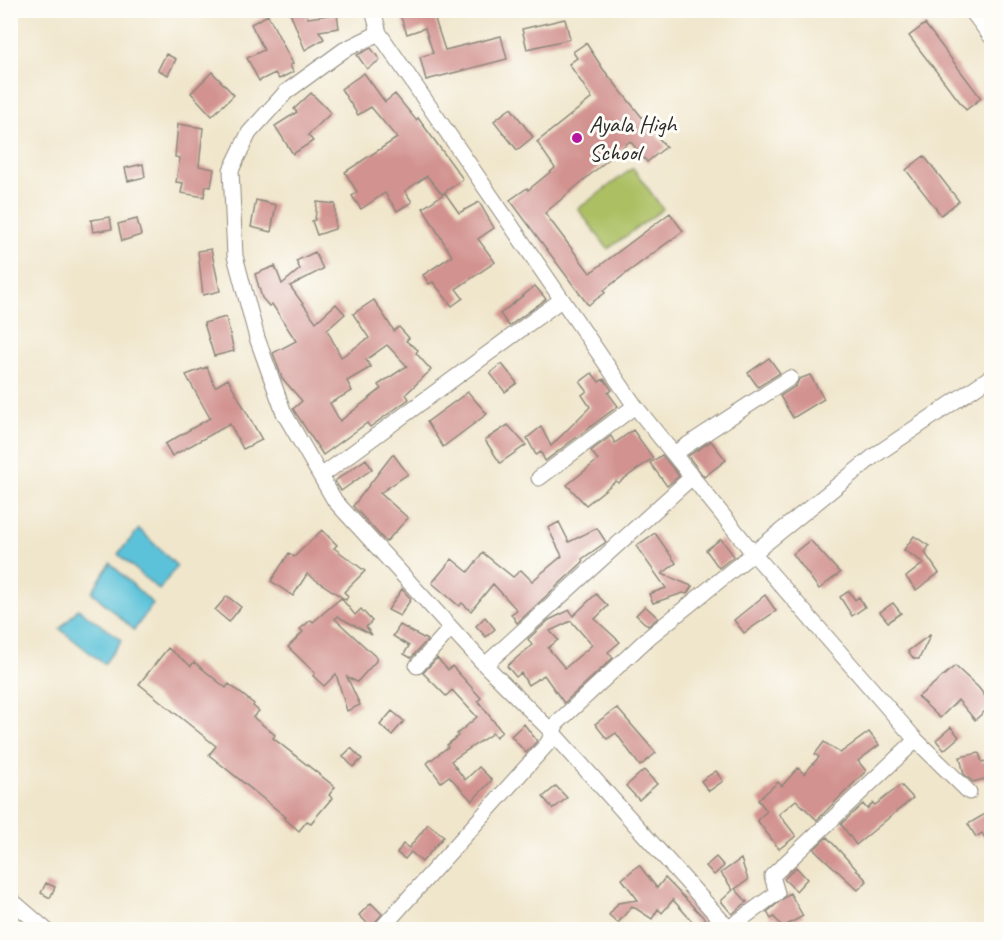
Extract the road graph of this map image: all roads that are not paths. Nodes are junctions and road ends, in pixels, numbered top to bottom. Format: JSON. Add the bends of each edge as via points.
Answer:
{"nodes":[{"id":1,"x":373,"y":10,"type":"edge"},
{"id":2,"x":971,"y":10,"type":"edge"},
{"id":3,"x":379,"y":33,"type":"junction"},
{"id":4,"x":992,"y":38,"type":"edge"},
{"id":5,"x":561,"y":300,"type":"junction"},
{"id":6,"x":992,"y":376,"type":"edge"},
{"id":7,"x":790,"y":378,"type":"dead end"},
{"id":8,"x":635,"y":406,"type":"junction"},
{"id":9,"x":675,"y":453,"type":"junction"},
{"id":10,"x":321,"y":476,"type":"junction"},
{"id":11,"x":693,"y":476,"type":"junction"},
{"id":12,"x":539,"y":478,"type":"dead end"},
{"id":13,"x":753,"y":554,"type":"junction"},
{"id":14,"x":451,"y":628,"type":"junction"},
{"id":15,"x":485,"y":665,"type":"junction"},
{"id":16,"x":417,"y":666,"type":"dead end"},
{"id":17,"x":553,"y":734,"type":"junction"},
{"id":18,"x":916,"y":740,"type":"junction"},
{"id":19,"x":969,"y":792,"type":"dead end"},
{"id":20,"x":10,"y":899,"type":"edge"},
{"id":21,"x":730,"y":929,"type":"edge"},
{"id":22,"x":46,"y":930,"type":"edge"},
{"id":23,"x":380,"y":930,"type":"edge"}],
"edges":[{"from":1,"to":3,"type":"street"},
{"from":2,"to":4,"type":"street"},
{"from":3,"to":5,"type":"street"},
{"from":3,"to":10,"type":"street","via":[[344,50],[286,92],[249,133],[231,170],[235,256],[257,338],[284,413]]},
{"from":5,"to":8,"type":"street"},
{"from":5,"to":10,"type":"street"},
{"from":6,"to":13,"type":"street","via":[[874,456]]},
{"from":7,"to":9,"type":"street"},
{"from":8,"to":9,"type":"street"},
{"from":8,"to":12,"type":"street"},
{"from":9,"to":11,"type":"street"},
{"from":10,"to":14,"type":"street","via":[[335,501]]},
{"from":11,"to":13,"type":"street"},
{"from":11,"to":15,"type":"street"},
{"from":13,"to":17,"type":"street","via":[[648,638],[557,723]]},
{"from":13,"to":18,"type":"street"},
{"from":14,"to":15,"type":"street"},
{"from":14,"to":16,"type":"street"},
{"from":15,"to":17,"type":"street"},
{"from":17,"to":21,"type":"street"},
{"from":17,"to":23,"type":"street"},
{"from":18,"to":19,"type":"street"},
{"from":18,"to":21,"type":"street","via":[[772,876],[777,893]]},
{"from":20,"to":22,"type":"street"}]}
